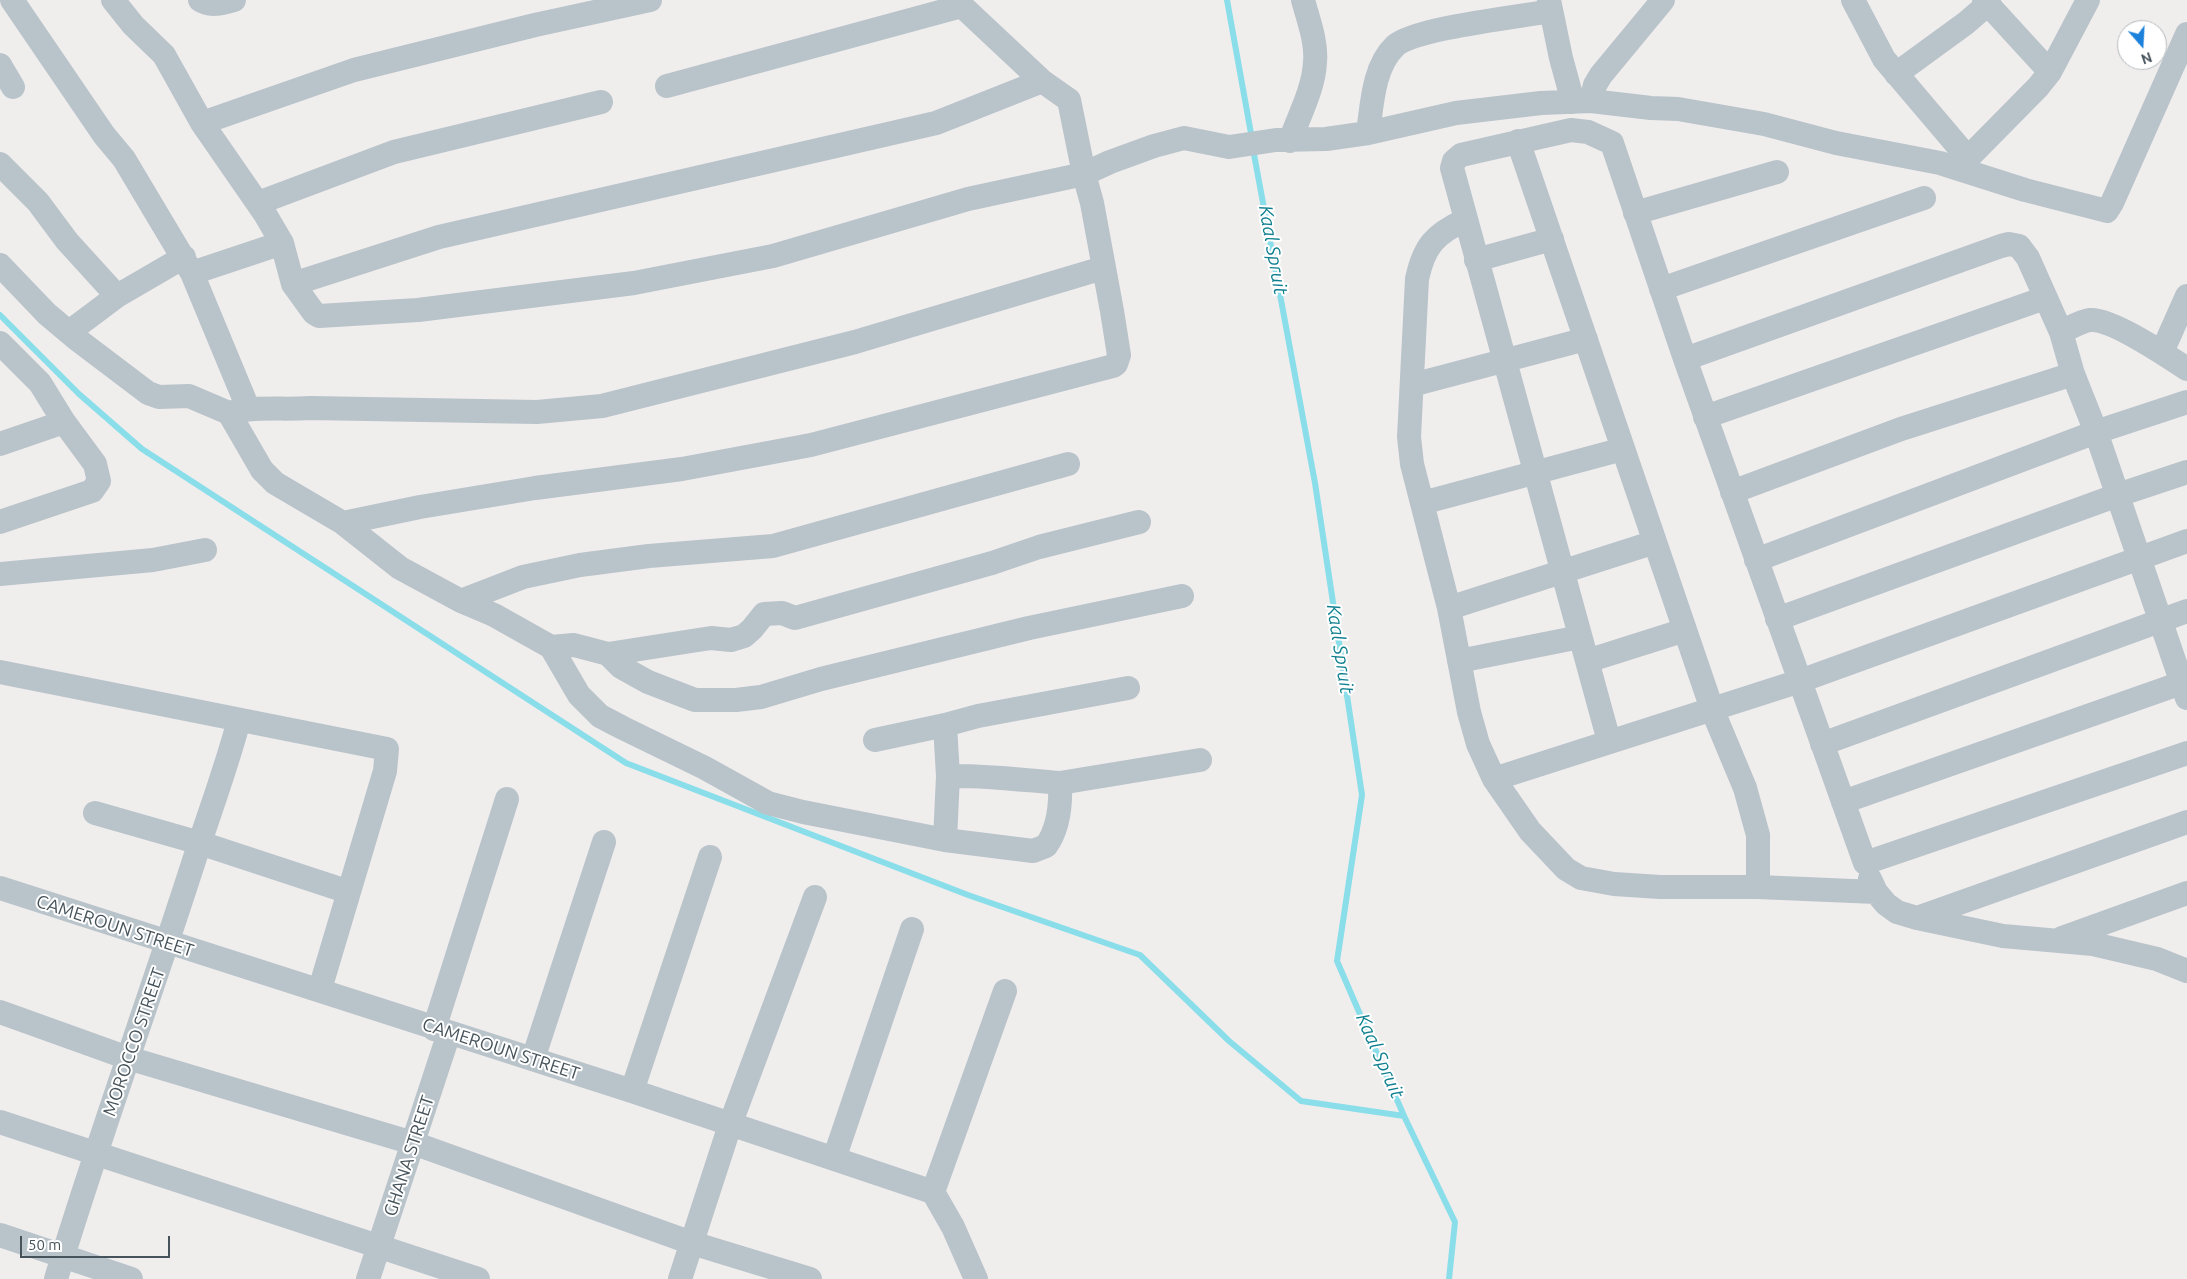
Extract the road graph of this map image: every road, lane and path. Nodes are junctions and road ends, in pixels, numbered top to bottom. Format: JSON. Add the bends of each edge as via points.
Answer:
{"nodes":[{"id":1,"x":12,"y":0,"type":"edge"},
{"id":2,"x":113,"y":0,"type":"edge"},
{"id":3,"x":200,"y":0,"type":"edge"},
{"id":4,"x":234,"y":0,"type":"edge"},
{"id":5,"x":650,"y":0,"type":"edge"},
{"id":6,"x":1304,"y":0,"type":"edge"},
{"id":7,"x":1663,"y":0,"type":"edge"},
{"id":8,"x":1853,"y":0,"type":"edge"},
{"id":9,"x":2088,"y":0,"type":"edge"},
{"id":10,"x":1987,"y":1,"type":"edge"},
{"id":11,"x":960,"y":3,"type":"edge"},
{"id":12,"x":1550,"y":6,"type":"edge"},
{"id":13,"x":2187,"y":36,"type":"edge"},
{"id":14,"x":0,"y":65,"type":"edge"},
{"id":15,"x":2050,"y":72,"type":"junction"},
{"id":16,"x":1896,"y":74,"type":"junction"},
{"id":17,"x":1042,"y":81,"type":"junction"},
{"id":18,"x":668,"y":86,"type":"dead end"},
{"id":19,"x":13,"y":87,"type":"dead end"},
{"id":20,"x":1582,"y":101,"type":"junction"},
{"id":21,"x":601,"y":102,"type":"dead end"},
{"id":22,"x":202,"y":123,"type":"junction"},
{"id":23,"x":1368,"y":133,"type":"junction"},
{"id":24,"x":1283,"y":140,"type":"junction"},
{"id":25,"x":1518,"y":141,"type":"junction"},
{"id":26,"x":1965,"y":163,"type":"junction"},
{"id":27,"x":0,"y":164,"type":"edge"},
{"id":28,"x":1776,"y":172,"type":"dead end"},
{"id":29,"x":1084,"y":174,"type":"junction"},
{"id":30,"x":1924,"y":198,"type":"dead end"},
{"id":31,"x":258,"y":203,"type":"junction"},
{"id":32,"x":1635,"y":213,"type":"junction"},
{"id":33,"x":1465,"y":220,"type":"junction"},
{"id":34,"x":1552,"y":239,"type":"junction"},
{"id":35,"x":282,"y":243,"type":"junction"},
{"id":36,"x":1476,"y":260,"type":"junction"},
{"id":37,"x":0,"y":265,"type":"edge"},
{"id":38,"x":188,"y":265,"type":"junction"},
{"id":39,"x":1102,"y":268,"type":"junction"},
{"id":40,"x":293,"y":284,"type":"junction"},
{"id":41,"x":1661,"y":289,"type":"junction"},
{"id":42,"x":117,"y":296,"type":"junction"},
{"id":43,"x":2187,"y":296,"type":"edge"},
{"id":44,"x":2044,"y":298,"type":"junction"},
{"id":45,"x":69,"y":332,"type":"junction"},
{"id":46,"x":2061,"y":332,"type":"junction"},
{"id":47,"x":1586,"y":339,"type":"junction"},
{"id":48,"x":2162,"y":352,"type":"junction"},
{"id":49,"x":5,"y":355,"type":"edge"},
{"id":50,"x":1684,"y":359,"type":"junction"},
{"id":51,"x":1504,"y":361,"type":"junction"},
{"id":52,"x":2187,"y":369,"type":"edge"},
{"id":53,"x":2073,"y":374,"type":"junction"},
{"id":54,"x":1412,"y":385,"type":"junction"},
{"id":55,"x":2187,"y":402,"type":"edge"},
{"id":56,"x":238,"y":410,"type":"junction"},
{"id":57,"x":1705,"y":417,"type":"junction"},
{"id":58,"x":64,"y":422,"type":"junction"},
{"id":59,"x":2096,"y":432,"type":"junction"},
{"id":60,"x":0,"y":444,"type":"edge"},
{"id":61,"x":1624,"y":449,"type":"junction"},
{"id":62,"x":1068,"y":464,"type":"dead end"},
{"id":63,"x":1535,"y":472,"type":"junction"},
{"id":64,"x":2187,"y":472,"type":"edge"},
{"id":65,"x":1732,"y":492,"type":"junction"},
{"id":66,"x":2118,"y":495,"type":"junction"},
{"id":67,"x":1422,"y":503,"type":"junction"},
{"id":68,"x":0,"y":522,"type":"edge"},
{"id":69,"x":1139,"y":522,"type":"dead end"},
{"id":70,"x":342,"y":523,"type":"junction"},
{"id":71,"x":1655,"y":542,"type":"junction"},
{"id":72,"x":2187,"y":542,"type":"edge"},
{"id":73,"x":205,"y":550,"type":"dead end"},
{"id":74,"x":2139,"y":558,"type":"junction"},
{"id":75,"x":1756,"y":560,"type":"junction"},
{"id":76,"x":1562,"y":571,"type":"junction"},
{"id":77,"x":0,"y":574,"type":"edge"},
{"id":78,"x":1182,"y":596,"type":"dead end"},
{"id":79,"x":460,"y":601,"type":"junction"},
{"id":80,"x":1450,"y":608,"type":"junction"},
{"id":81,"x":2187,"y":611,"type":"edge"},
{"id":82,"x":1777,"y":619,"type":"junction"},
{"id":83,"x":2161,"y":621,"type":"junction"},
{"id":84,"x":1685,"y":630,"type":"junction"},
{"id":85,"x":1580,"y":637,"type":"junction"},
{"id":86,"x":551,"y":647,"type":"junction"},
{"id":87,"x":608,"y":654,"type":"junction"},
{"id":88,"x":1459,"y":661,"type":"junction"},
{"id":89,"x":1587,"y":661,"type":"junction"},
{"id":90,"x":0,"y":672,"type":"edge"},
{"id":91,"x":1800,"y":681,"type":"junction"},
{"id":92,"x":2185,"y":687,"type":"edge"},
{"id":93,"x":1128,"y":688,"type":"dead end"},
{"id":94,"x":1712,"y":709,"type":"junction"},
{"id":95,"x":239,"y":720,"type":"junction"},
{"id":96,"x":945,"y":725,"type":"junction"},
{"id":97,"x":875,"y":740,"type":"dead end"},
{"id":98,"x":1609,"y":741,"type":"junction"},
{"id":99,"x":1822,"y":744,"type":"junction"},
{"id":100,"x":2187,"y":753,"type":"edge"},
{"id":101,"x":1200,"y":760,"type":"dead end"},
{"id":102,"x":948,"y":776,"type":"junction"},
{"id":103,"x":1494,"y":779,"type":"junction"},
{"id":104,"x":1060,"y":783,"type":"junction"},
{"id":105,"x":507,"y":799,"type":"dead end"},
{"id":106,"x":1843,"y":802,"type":"junction"},
{"id":107,"x":95,"y":813,"type":"dead end"},
{"id":108,"x":2187,"y":822,"type":"edge"},
{"id":109,"x":946,"y":840,"type":"junction"},
{"id":110,"x":604,"y":842,"type":"dead end"},
{"id":111,"x":200,"y":843,"type":"junction"},
{"id":112,"x":710,"y":857,"type":"dead end"},
{"id":113,"x":1865,"y":863,"type":"junction"},
{"id":114,"x":1758,"y":887,"type":"junction"},
{"id":115,"x":0,"y":888,"type":"edge"},
{"id":116,"x":350,"y":892,"type":"junction"},
{"id":117,"x":1876,"y":892,"type":"junction"},
{"id":118,"x":2187,"y":893,"type":"edge"},
{"id":119,"x":815,"y":896,"type":"dead end"},
{"id":120,"x":1917,"y":918,"type":"junction"},
{"id":121,"x":912,"y":929,"type":"dead end"},
{"id":122,"x":2053,"y":941,"type":"junction"},
{"id":123,"x":168,"y":943,"type":"junction"},
{"id":124,"x":2183,"y":966,"type":"edge"},
{"id":125,"x":320,"y":989,"type":"junction"},
{"id":126,"x":1005,"y":991,"type":"dead end"},
{"id":127,"x":0,"y":1012,"type":"edge"},
{"id":128,"x":441,"y":1031,"type":"junction"},
{"id":129,"x":128,"y":1058,"type":"junction"},
{"id":130,"x":533,"y":1059,"type":"junction"},
{"id":131,"x":632,"y":1091,"type":"junction"},
{"id":132,"x":0,"y":1122,"type":"edge"},
{"id":133,"x":730,"y":1125,"type":"junction"},
{"id":134,"x":412,"y":1143,"type":"junction"},
{"id":135,"x":96,"y":1154,"type":"junction"},
{"id":136,"x":834,"y":1159,"type":"junction"},
{"id":137,"x":933,"y":1192,"type":"junction"},
{"id":138,"x":0,"y":1235,"type":"edge"},
{"id":139,"x":692,"y":1243,"type":"junction"},
{"id":140,"x":380,"y":1246,"type":"junction"},
{"id":141,"x":63,"y":1256,"type":"junction"},
{"id":142,"x":56,"y":1279,"type":"edge"},
{"id":143,"x":131,"y":1279,"type":"edge"},
{"id":144,"x":368,"y":1279,"type":"edge"},
{"id":145,"x":478,"y":1279,"type":"edge"},
{"id":146,"x":680,"y":1279,"type":"edge"},
{"id":147,"x":810,"y":1279,"type":"edge"},
{"id":148,"x":976,"y":1279,"type":"edge"}],
"edges":[{"from":1,"to":38,"type":"street","via":[[104,135],[124,159]]},
{"from":2,"to":22,"type":"street","via":[[164,55]]},
{"from":3,"to":4,"type":"street","via":[[212,4]]},
{"from":5,"to":22,"type":"street","via":[[354,70]]},
{"from":6,"to":24,"type":"street","via":[[1315,62],[1311,82]]},
{"from":7,"to":20,"type":"street"},
{"from":8,"to":16,"type":"street"},
{"from":9,"to":15,"type":"street"},
{"from":10,"to":15,"type":"street"},
{"from":10,"to":16,"type":"street","via":[[1966,23]]},
{"from":11,"to":17,"type":"street"},
{"from":11,"to":18,"type":"street"},
{"from":12,"to":20,"type":"street","via":[[1561,58]]},
{"from":12,"to":23,"type":"street","via":[[1419,34],[1395,46],[1380,70]]},
{"from":13,"to":26,"type":"street","via":[[2108,210],[2025,190]]},
{"from":14,"to":19,"type":"street"},
{"from":15,"to":26,"type":"street"},
{"from":16,"to":26,"type":"street"},
{"from":17,"to":29,"type":"street","via":[[1069,100]]},
{"from":17,"to":40,"type":"street","via":[[936,122],[439,237]]},
{"from":20,"to":23,"type":"street","via":[[1456,113]]},
{"from":20,"to":26,"type":"street","via":[[1707,113],[1836,143]]},
{"from":21,"to":31,"type":"street","via":[[394,152]]},
{"from":22,"to":31,"type":"street"},
{"from":23,"to":24,"type":"street","via":[[1326,139]]},
{"from":24,"to":29,"type":"street","via":[[1229,147],[1184,138],[1154,146]]},
{"from":25,"to":32,"type":"street","via":[[1571,130],[1607,139],[1612,143]]},
{"from":25,"to":33,"type":"street","via":[[1461,155],[1454,161],[1453,176]]},
{"from":25,"to":34,"type":"street"},
{"from":27,"to":42,"type":"street","via":[[38,202],[67,241]]},
{"from":28,"to":32,"type":"street"},
{"from":29,"to":39,"type":"street"},
{"from":29,"to":40,"type":"street","via":[[968,199],[773,256],[634,283],[418,310],[333,316],[314,313]]},
{"from":30,"to":41,"type":"street"},
{"from":31,"to":35,"type":"street"},
{"from":32,"to":41,"type":"street"},
{"from":33,"to":36,"type":"street"},
{"from":33,"to":54,"type":"street","via":[[1438,235],[1421,262],[1417,279]]},
{"from":34,"to":36,"type":"street"},
{"from":34,"to":47,"type":"street"},
{"from":35,"to":38,"type":"street"},
{"from":35,"to":40,"type":"street"},
{"from":36,"to":51,"type":"street"},
{"from":37,"to":45,"type":"street"},
{"from":38,"to":42,"type":"street"},
{"from":38,"to":56,"type":"street"},
{"from":39,"to":56,"type":"street","via":[[855,342],[602,406],[537,412]]},
{"from":39,"to":70,"type":"street","via":[[1119,355],[1116,364],[1106,369],[811,445],[682,469],[420,507]]},
{"from":41,"to":50,"type":"street"},
{"from":42,"to":45,"type":"street"},
{"from":43,"to":48,"type":"street"},
{"from":44,"to":46,"type":"street"},
{"from":44,"to":50,"type":"street","via":[[2024,251],[2009,244]]},
{"from":44,"to":57,"type":"street"},
{"from":45,"to":56,"type":"street","via":[[153,396],[189,396]]},
{"from":46,"to":48,"type":"street","via":[[2084,322],[2098,321]]},
{"from":46,"to":53,"type":"street"},
{"from":47,"to":51,"type":"street"},
{"from":47,"to":61,"type":"street"},
{"from":48,"to":52,"type":"street"},
{"from":49,"to":58,"type":"street","via":[[40,383]]},
{"from":50,"to":57,"type":"street"},
{"from":51,"to":54,"type":"street"},
{"from":51,"to":63,"type":"street"},
{"from":53,"to":59,"type":"street"},
{"from":53,"to":65,"type":"street","via":[[1902,429]]},
{"from":54,"to":67,"type":"street","via":[[1409,436]]},
{"from":55,"to":59,"type":"street"},
{"from":56,"to":70,"type":"street","via":[[262,470],[276,483]]},
{"from":57,"to":65,"type":"street"},
{"from":58,"to":60,"type":"street"},
{"from":58,"to":68,"type":"street","via":[[95,464],[98,484],[92,491]]},
{"from":59,"to":66,"type":"street"},
{"from":59,"to":75,"type":"street"},
{"from":61,"to":63,"type":"street"},
{"from":61,"to":71,"type":"street"},
{"from":62,"to":79,"type":"street","via":[[773,546],[665,554],[580,565],[523,577]]},
{"from":63,"to":67,"type":"street"},
{"from":63,"to":76,"type":"street"},
{"from":64,"to":66,"type":"street"},
{"from":65,"to":75,"type":"street"},
{"from":66,"to":74,"type":"street"},
{"from":66,"to":82,"type":"street"},
{"from":67,"to":80,"type":"street"},
{"from":69,"to":87,"type":"street","via":[[795,618],[782,613],[764,614],[744,636],[731,640],[711,638]]},
{"from":70,"to":79,"type":"street","via":[[400,568]]},
{"from":71,"to":76,"type":"street"},
{"from":71,"to":84,"type":"street"},
{"from":72,"to":74,"type":"street"},
{"from":73,"to":77,"type":"street","via":[[153,560]]},
{"from":74,"to":83,"type":"street"},
{"from":74,"to":91,"type":"street"},
{"from":75,"to":82,"type":"street"},
{"from":76,"to":80,"type":"street"},
{"from":76,"to":85,"type":"street"},
{"from":78,"to":87,"type":"street","via":[[1020,630],[761,697],[736,700],[695,700],[648,682],[621,667]]},
{"from":79,"to":86,"type":"street","via":[[494,615]]},
{"from":80,"to":88,"type":"street"},
{"from":81,"to":83,"type":"street"},
{"from":82,"to":91,"type":"street"},
{"from":83,"to":92,"type":"street"},
{"from":83,"to":99,"type":"street"},
{"from":84,"to":89,"type":"street"},
{"from":84,"to":94,"type":"street"},
{"from":85,"to":88,"type":"street"},
{"from":85,"to":89,"type":"street"},
{"from":86,"to":87,"type":"street","via":[[574,645]]},
{"from":86,"to":109,"type":"street","via":[[579,695],[600,716],[768,803]]},
{"from":88,"to":103,"type":"street","via":[[1478,744]]},
{"from":89,"to":98,"type":"street"},
{"from":90,"to":95,"type":"street"},
{"from":91,"to":94,"type":"street"},
{"from":91,"to":99,"type":"street"},
{"from":92,"to":106,"type":"street"},
{"from":93,"to":96,"type":"street"},
{"from":94,"to":98,"type":"street"},
{"from":94,"to":114,"type":"street","via":[[1745,788],[1758,835]]},
{"from":95,"to":111,"type":"street","name":"MOROCCO STREET"},
{"from":95,"to":116,"type":"street","via":[[387,748],[385,771]]},
{"from":96,"to":97,"type":"street"},
{"from":96,"to":102,"type":"street"},
{"from":98,"to":103,"type":"street"},
{"from":99,"to":106,"type":"street"},
{"from":100,"to":113,"type":"street"},
{"from":101,"to":104,"type":"street"},
{"from":102,"to":104,"type":"street","via":[[1006,777]]},
{"from":102,"to":109,"type":"street"},
{"from":103,"to":114,"type":"street","via":[[1530,831],[1566,868],[1581,878],[1660,887]]},
{"from":104,"to":109,"type":"street","via":[[1056,824],[1046,846],[1033,851],[1013,850]]},
{"from":105,"to":128,"type":"street","name":"GHANA STREET"},
{"from":106,"to":113,"type":"street"},
{"from":107,"to":111,"type":"street"},
{"from":108,"to":120,"type":"street"},
{"from":110,"to":130,"type":"street"},
{"from":111,"to":116,"type":"street"},
{"from":111,"to":123,"type":"street","name":"MOROCCO STREET"},
{"from":112,"to":131,"type":"street"},
{"from":113,"to":117,"type":"street"},
{"from":114,"to":117,"type":"street"},
{"from":115,"to":123,"type":"street","name":"CAMEROUN STREET"},
{"from":116,"to":125,"type":"street"},
{"from":117,"to":120,"type":"street","via":[[1890,908]]},
{"from":118,"to":122,"type":"street"},
{"from":119,"to":133,"type":"street"},
{"from":120,"to":122,"type":"street","via":[[2003,936]]},
{"from":121,"to":136,"type":"street"},
{"from":122,"to":124,"type":"street","via":[[2093,944]]},
{"from":123,"to":125,"type":"street","name":"CAMEROUN STREET"},
{"from":123,"to":129,"type":"street","name":"MOROCCO STREET"},
{"from":125,"to":128,"type":"street","name":"CAMEROUN STREET"},
{"from":126,"to":137,"type":"street"},
{"from":127,"to":129,"type":"street"},
{"from":128,"to":130,"type":"street","name":"CAMEROUN STREET"},
{"from":128,"to":134,"type":"street","name":"GHANA STREET"},
{"from":129,"to":134,"type":"street"},
{"from":129,"to":135,"type":"street","name":"MOROCCO STREET"},
{"from":130,"to":131,"type":"street","name":"CAMEROUN STREET"},
{"from":131,"to":133,"type":"street","name":"CAMEROUN STREET"},
{"from":132,"to":135,"type":"street"},
{"from":133,"to":136,"type":"street","name":"CAMEROUN STREET"},
{"from":133,"to":139,"type":"street"},
{"from":134,"to":139,"type":"street"},
{"from":134,"to":140,"type":"street","name":"GHANA STREET"},
{"from":135,"to":140,"type":"street"},
{"from":135,"to":141,"type":"street","name":"MOROCCO STREET"},
{"from":136,"to":137,"type":"street","name":"CAMEROUN STREET"},
{"from":137,"to":148,"type":"street"},
{"from":138,"to":141,"type":"street"},
{"from":139,"to":146,"type":"street"},
{"from":139,"to":147,"type":"street"},
{"from":140,"to":144,"type":"street","name":"GHANA STREET"},
{"from":140,"to":145,"type":"street"},
{"from":141,"to":142,"type":"street","name":"MOROCCO STREET"},
{"from":141,"to":143,"type":"street"}]}
